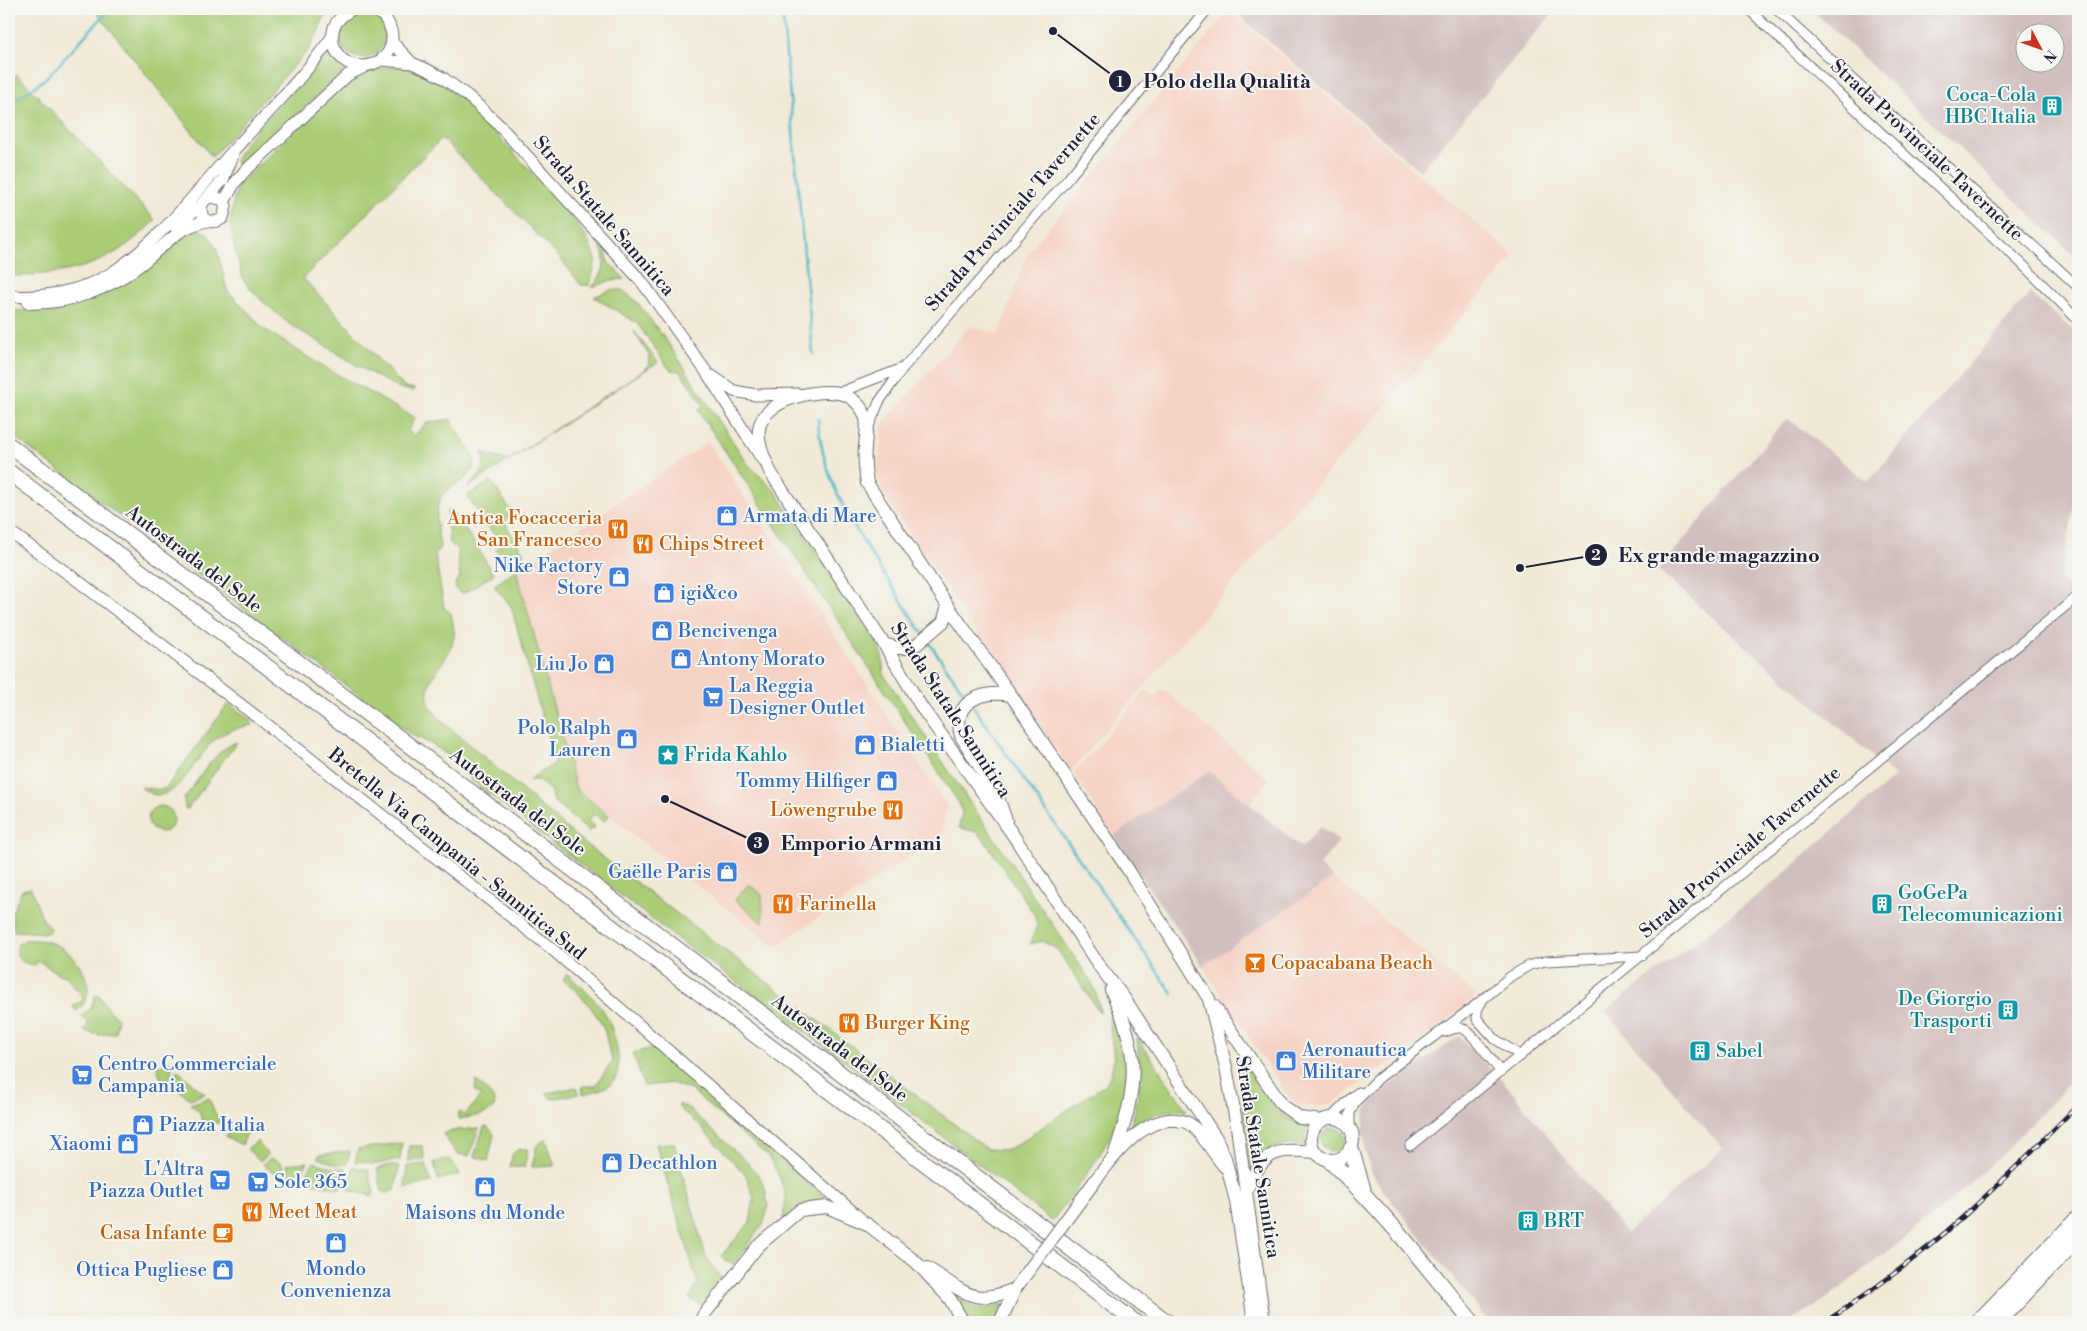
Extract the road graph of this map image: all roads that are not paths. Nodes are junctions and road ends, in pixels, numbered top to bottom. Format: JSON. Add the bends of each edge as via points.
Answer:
{"nodes":[{"id":1,"x":353,"y":9,"type":"edge"},
{"id":2,"x":371,"y":9,"type":"edge"},
{"id":3,"x":1208,"y":9,"type":"edge"},
{"id":4,"x":1748,"y":9,"type":"edge"},
{"id":5,"x":1776,"y":9,"type":"edge"},
{"id":6,"x":338,"y":14,"type":"edge"},
{"id":7,"x":332,"y":37,"type":"junction"},
{"id":8,"x":392,"y":42,"type":"junction"},
{"id":9,"x":382,"y":60,"type":"junction"},
{"id":10,"x":412,"y":63,"type":"junction"},
{"id":11,"x":364,"y":67,"type":"junction"},
{"id":12,"x":237,"y":146,"type":"junction"},
{"id":13,"x":209,"y":197,"type":"junction"},
{"id":14,"x":224,"y":202,"type":"junction"},
{"id":15,"x":200,"y":206,"type":"junction"},
{"id":16,"x":207,"y":221,"type":"junction"},
{"id":17,"x":155,"y":237,"type":"junction"},
{"id":18,"x":2078,"y":287,"type":"edge"},
{"id":19,"x":9,"y":296,"type":"edge"},
{"id":20,"x":9,"y":302,"type":"edge"},
{"id":21,"x":2078,"y":320,"type":"edge"},
{"id":22,"x":903,"y":368,"type":"junction"},
{"id":23,"x":705,"y":370,"type":"junction"},
{"id":24,"x":838,"y":393,"type":"junction"},
{"id":25,"x":800,"y":394,"type":"junction"},
{"id":26,"x":866,"y":434,"type":"junction"},
{"id":27,"x":9,"y":445,"type":"edge"},
{"id":28,"x":9,"y":472,"type":"edge"},
{"id":29,"x":771,"y":473,"type":"junction"},
{"id":30,"x":9,"y":532,"type":"edge"},
{"id":31,"x":2078,"y":596,"type":"edge"},
{"id":32,"x":946,"y":603,"type":"junction"},
{"id":33,"x":884,"y":644,"type":"junction"},
{"id":34,"x":1011,"y":695,"type":"junction"},
{"id":35,"x":1010,"y":832,"type":"junction"},
{"id":36,"x":1643,"y":956,"type":"junction"},
{"id":37,"x":1100,"y":967,"type":"junction"},
{"id":38,"x":1485,"y":997,"type":"junction"},
{"id":39,"x":1209,"y":999,"type":"junction"},
{"id":40,"x":1435,"y":1036,"type":"junction"},
{"id":41,"x":1521,"y":1056,"type":"junction"},
{"id":42,"x":1501,"y":1072,"type":"junction"},
{"id":43,"x":1372,"y":1084,"type":"junction"},
{"id":44,"x":1327,"y":1120,"type":"junction"},
{"id":45,"x":1350,"y":1128,"type":"junction"},
{"id":46,"x":1410,"y":1146,"type":"dead end"},
{"id":47,"x":1351,"y":1149,"type":"junction"},
{"id":48,"x":1315,"y":1152,"type":"junction"},
{"id":49,"x":1113,"y":1158,"type":"junction"},
{"id":50,"x":1330,"y":1161,"type":"junction"},
{"id":51,"x":1227,"y":1169,"type":"junction"},
{"id":52,"x":1246,"y":1192,"type":"junction"},
{"id":53,"x":1364,"y":1193,"type":"junction"},
{"id":54,"x":2078,"y":1218,"type":"edge"},
{"id":55,"x":867,"y":1224,"type":"junction"},
{"id":56,"x":2078,"y":1238,"type":"edge"},
{"id":57,"x":916,"y":1262,"type":"junction"},
{"id":58,"x":1015,"y":1289,"type":"junction"},
{"id":59,"x":700,"y":1320,"type":"edge"},
{"id":60,"x":963,"y":1322,"type":"edge"},
{"id":61,"x":1000,"y":1322,"type":"edge"},
{"id":62,"x":1135,"y":1322,"type":"edge"},
{"id":63,"x":1167,"y":1322,"type":"edge"},
{"id":64,"x":1254,"y":1322,"type":"edge"},
{"id":65,"x":1264,"y":1322,"type":"edge"},
{"id":66,"x":1472,"y":1322,"type":"edge"},
{"id":67,"x":1978,"y":1322,"type":"edge"},
{"id":68,"x":1998,"y":1322,"type":"edge"}],
"edges":[{"from":1,"to":6,"type":"street"},
{"from":2,"to":8,"type":"street","via":[[388,23]]},
{"from":3,"to":22,"type":"street","name":"Strada Provinciale Tavernette","via":[[1067,180]]},
{"from":4,"to":21,"type":"street","name":"Strada Provinciale Tavernette"},
{"from":5,"to":18,"type":"street","name":"Strada Provinciale Tavernette"},
{"from":6,"to":7,"type":"street"},
{"from":7,"to":11,"type":"street","via":[[338,55],[345,62]]},
{"from":7,"to":12,"type":"street"},
{"from":8,"to":9,"type":"street"},
{"from":8,"to":10,"type":"street","name":"Strada Statale Sannitica"},
{"from":9,"to":10,"type":"street","name":"Strada Statale Sannitica"},
{"from":9,"to":11,"type":"street"},
{"from":10,"to":23,"type":"street","name":"Strada Statale Sannitica","via":[[443,78],[497,123],[642,282]]},
{"from":11,"to":14,"type":"street","via":[[348,76],[244,172]]},
{"from":12,"to":13,"type":"street","via":[[223,180]]},
{"from":12,"to":17,"type":"street"},
{"from":13,"to":14,"type":"street","via":[[218,197]]},
{"from":13,"to":15,"type":"street"},
{"from":14,"to":16,"type":"street","via":[[226,211],[223,218]]},
{"from":15,"to":16,"type":"street"},
{"from":15,"to":17,"type":"street","via":[[172,229]]},
{"from":16,"to":20,"type":"street","via":[[184,228],[142,264],[110,285],[45,304]]},
{"from":17,"to":19,"type":"street","via":[[139,253],[107,275],[79,287],[45,296]]},
{"from":22,"to":24,"type":"street","name":"Strada Provinciale Tavernette"},
{"from":22,"to":26,"type":"street","name":"Strada Provinciale Tavernette","via":[[879,402]]},
{"from":23,"to":25,"type":"street","via":[[734,391]]},
{"from":23,"to":29,"type":"street","name":"Strada Statale Sannitica"},
{"from":24,"to":25,"type":"main road","name":"Strada Statale Sannitica"},
{"from":24,"to":26,"type":"main road","name":"Strada Statale Sannitica","via":[[850,397],[864,412]]},
{"from":25,"to":29,"type":"main road","name":"Strada Statale Sannitica","via":[[773,408],[762,420],[759,437]]},
{"from":26,"to":32,"type":"main road","name":"Strada Statale Sannitica","via":[[867,483]]},
{"from":27,"to":63,"type":"highway","name":"Autostrada del Sole","via":[[431,761]]},
{"from":28,"to":62,"type":"highway"},
{"from":29,"to":33,"type":"main road","name":"Strada Statale Sannitica"},
{"from":30,"to":55,"type":"street","name":"Bretella Via Campania - Sannitica Sud","via":[[266,723],[552,949]]},
{"from":31,"to":36,"type":"street","name":"Strada Provinciale Tavernette"},
{"from":32,"to":33,"type":"main road","via":[[943,622],[916,645],[898,648]]},
{"from":32,"to":34,"type":"main road","name":"Strada Statale Sannitica"},
{"from":33,"to":35,"type":"main road","name":"Strada Statale Sannitica","via":[[922,708]]},
{"from":34,"to":35,"type":"main road","via":[[997,693],[971,700],[961,710],[958,725],[961,736],[997,796]]},
{"from":34,"to":39,"type":"main road","name":"Strada Statale Sannitica","via":[[1127,868]]},
{"from":35,"to":37,"type":"main road","name":"Strada Statale Sannitica"},
{"from":36,"to":38,"type":"street","name":"Strada Provinciale Tavernette","via":[[1546,961],[1530,965]]},
{"from":36,"to":41,"type":"street"},
{"from":37,"to":49,"type":"main road","name":"Strada Statale Sannitica","via":[[1127,1030],[1133,1061],[1132,1096]]},
{"from":37,"to":51,"type":"main road","name":"Strada Statale Sannitica","via":[[1216,1138]]},
{"from":38,"to":40,"type":"street","name":"Strada Provinciale Tavernette"},
{"from":38,"to":41,"type":"street","via":[[1477,1010],[1477,1019],[1495,1039]]},
{"from":39,"to":44,"type":"main road","name":"Strada Statale Sannitica","via":[[1282,1105],[1300,1118]]},
{"from":39,"to":52,"type":"main road","name":"Strada Statale Sannitica","via":[[1226,1067]]},
{"from":40,"to":42,"type":"street","via":[[1455,1028],[1464,1029]]},
{"from":40,"to":43,"type":"street","name":"Strada Provinciale Tavernette"},
{"from":41,"to":42,"type":"street"},
{"from":42,"to":46,"type":"street"},
{"from":43,"to":44,"type":"street","name":"Strada Provinciale Tavernette"},
{"from":43,"to":45,"type":"street","name":"Strada Provinciale Tavernette","via":[[1355,1102],[1350,1113]]},
{"from":44,"to":45,"type":"main road","via":[[1342,1121]]},
{"from":44,"to":48,"type":"main road","via":[[1314,1129],[1312,1147]]},
{"from":45,"to":47,"type":"main road","via":[[1353,1135]]},
{"from":47,"to":50,"type":"main road","via":[[1342,1158]]},
{"from":47,"to":53,"type":"highway"},
{"from":48,"to":50,"type":"main road"},
{"from":48,"to":52,"type":"main road","via":[[1286,1150],[1265,1159],[1255,1171]]},
{"from":49,"to":51,"type":"main road","name":"Strada Statale Sannitica","via":[[1151,1124],[1166,1119],[1185,1122],[1195,1129]]},
{"from":49,"to":58,"type":"main road","name":"Strada Statale Sannitica","bridge":true},
{"from":50,"to":53,"type":"highway"},
{"from":51,"to":64,"type":"main road","name":"Strada Statale Sannitica","via":[[1236,1201]]},
{"from":52,"to":65,"type":"main road","name":"Strada Statale Sannitica"},
{"from":53,"to":66,"type":"highway"},
{"from":54,"to":67,"type":"highway"},
{"from":55,"to":57,"type":"main road"},
{"from":55,"to":59,"type":"main road","via":[[827,1207],[800,1210],[758,1246]]},
{"from":56,"to":68,"type":"highway"},
{"from":57,"to":58,"type":"main road","via":[[968,1295],[980,1298]]},
{"from":57,"to":60,"type":"main road","via":[[950,1299]]},
{"from":58,"to":61,"type":"main road","name":"Strada Statale Sannitica"}]}
